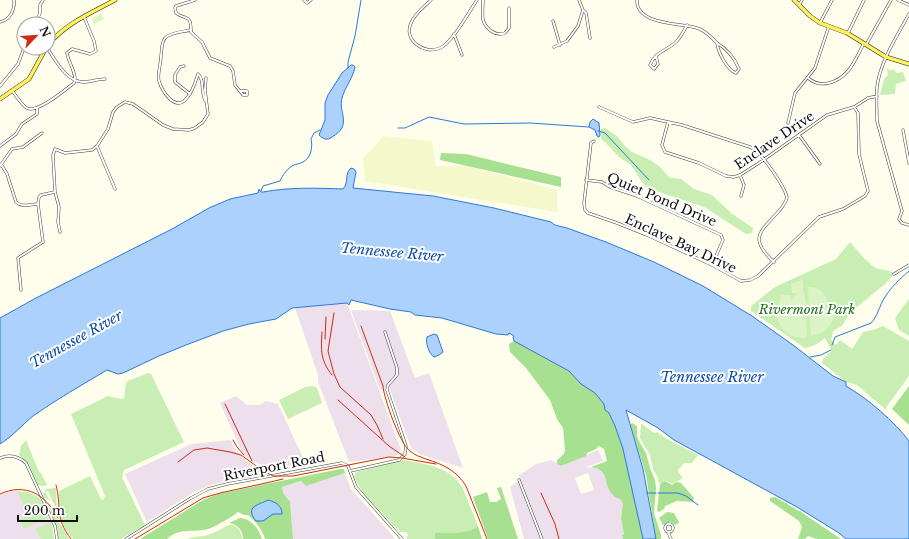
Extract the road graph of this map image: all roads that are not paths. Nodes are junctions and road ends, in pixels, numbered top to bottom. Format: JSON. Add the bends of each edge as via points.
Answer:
{"nodes":[{"id":1,"x":14,"y":0,"type":"edge"},
{"id":2,"x":43,"y":0,"type":"edge"},
{"id":3,"x":115,"y":0,"type":"edge"},
{"id":4,"x":194,"y":0,"type":"edge"},
{"id":5,"x":304,"y":0,"type":"edge"},
{"id":6,"x":311,"y":0,"type":"edge"},
{"id":7,"x":431,"y":0,"type":"edge"},
{"id":8,"x":477,"y":0,"type":"edge"},
{"id":9,"x":483,"y":0,"type":"edge"},
{"id":10,"x":579,"y":0,"type":"edge"},
{"id":11,"x":637,"y":0,"type":"edge"},
{"id":12,"x":794,"y":0,"type":"edge"},
{"id":13,"x":802,"y":0,"type":"edge"},
{"id":14,"x":832,"y":0,"type":"edge"},
{"id":15,"x":864,"y":0,"type":"edge"},
{"id":16,"x":891,"y":0,"type":"edge"},
{"id":17,"x":898,"y":0,"type":"edge"},
{"id":18,"x":799,"y":5,"type":"junction"},
{"id":19,"x":909,"y":5,"type":"edge"},
{"id":20,"x":509,"y":8,"type":"dead end"},
{"id":21,"x":583,"y":10,"type":"junction"},
{"id":22,"x":909,"y":14,"type":"edge"},
{"id":23,"x":39,"y":16,"type":"edge"},
{"id":24,"x":84,"y":16,"type":"junction"},
{"id":25,"x":553,"y":21,"type":"dead end"},
{"id":26,"x":0,"y":22,"type":"edge"},
{"id":27,"x":820,"y":23,"type":"junction"},
{"id":28,"x":687,"y":26,"type":"junction"},
{"id":29,"x":829,"y":26,"type":"junction"},
{"id":30,"x":191,"y":30,"type":"junction"},
{"id":31,"x":454,"y":34,"type":"junction"},
{"id":32,"x":847,"y":34,"type":"junction"},
{"id":33,"x":56,"y":36,"type":"edge"},
{"id":34,"x":590,"y":38,"type":"dead end"},
{"id":35,"x":718,"y":43,"type":"junction"},
{"id":36,"x":865,"y":44,"type":"junction"},
{"id":37,"x":560,"y":45,"type":"junction"},
{"id":38,"x":554,"y":47,"type":"dead end"},
{"id":39,"x":462,"y":55,"type":"dead end"},
{"id":40,"x":21,"y":56,"type":"edge"},
{"id":41,"x":42,"y":56,"type":"edge"},
{"id":42,"x":53,"y":56,"type":"edge"},
{"id":43,"x":656,"y":56,"type":"junction"},
{"id":44,"x":886,"y":57,"type":"junction"},
{"id":45,"x":909,"y":64,"type":"edge"},
{"id":46,"x":184,"y":66,"type":"dead end"},
{"id":47,"x":105,"y":78,"type":"dead end"},
{"id":48,"x":206,"y":78,"type":"dead end"},
{"id":49,"x":808,"y":78,"type":"junction"},
{"id":50,"x":76,"y":81,"type":"junction"},
{"id":51,"x":0,"y":86,"type":"edge"},
{"id":52,"x":12,"y":91,"type":"junction"},
{"id":53,"x":241,"y":91,"type":"dead end"},
{"id":54,"x":190,"y":94,"type":"junction"},
{"id":55,"x":877,"y":96,"type":"junction"},
{"id":56,"x":0,"y":99,"type":"edge"},
{"id":57,"x":207,"y":105,"type":"junction"},
{"id":58,"x":599,"y":107,"type":"dead end"},
{"id":59,"x":854,"y":107,"type":"junction"},
{"id":60,"x":36,"y":108,"type":"junction"},
{"id":61,"x":668,"y":122,"type":"junction"},
{"id":62,"x":788,"y":123,"type":"dead end"},
{"id":63,"x":903,"y":130,"type":"dead end"},
{"id":64,"x":42,"y":133,"type":"dead end"},
{"id":65,"x":799,"y":135,"type":"junction"},
{"id":66,"x":594,"y":141,"type":"dead end"},
{"id":67,"x":0,"y":146,"type":"edge"},
{"id":68,"x":96,"y":146,"type":"junction"},
{"id":69,"x":907,"y":146,"type":"edge"},
{"id":70,"x":764,"y":160,"type":"junction"},
{"id":71,"x":909,"y":163,"type":"edge"},
{"id":72,"x":820,"y":164,"type":"dead end"},
{"id":73,"x":0,"y":165,"type":"edge"},
{"id":74,"x":740,"y":175,"type":"junction"},
{"id":75,"x":586,"y":180,"type":"junction"},
{"id":76,"x":115,"y":189,"type":"dead end"},
{"id":77,"x":55,"y":192,"type":"junction"},
{"id":78,"x":741,"y":196,"type":"dead end"},
{"id":79,"x":38,"y":204,"type":"junction"},
{"id":80,"x":909,"y":225,"type":"edge"},
{"id":81,"x":60,"y":232,"type":"dead end"},
{"id":82,"x":774,"y":262,"type":"junction"},
{"id":83,"x":712,"y":265,"type":"junction"},
{"id":84,"x":909,"y":265,"type":"edge"},
{"id":85,"x":894,"y":274,"type":"dead end"},
{"id":86,"x":20,"y":290,"type":"dead end"},
{"id":87,"x":385,"y":332,"type":"dead end"},
{"id":88,"x":0,"y":458,"type":"edge"},
{"id":89,"x":350,"y":472,"type":"junction"},
{"id":90,"x":519,"y":480,"type":"dead end"},
{"id":91,"x":668,"y":532,"type":"junction"},
{"id":92,"x":57,"y":539,"type":"edge"},
{"id":93,"x":126,"y":539,"type":"edge"},
{"id":94,"x":401,"y":539,"type":"edge"},
{"id":95,"x":542,"y":539,"type":"edge"},
{"id":96,"x":671,"y":539,"type":"edge"}],
"edges":[{"from":1,"to":26,"type":"street","via":[[13,12],[6,20]]},
{"from":2,"to":23,"type":"street"},
{"from":3,"to":24,"type":"main road"},
{"from":4,"to":30,"type":"street","via":[[175,8],[176,13],[190,20]]},
{"from":5,"to":6,"type":"street","via":[[307,3]]},
{"from":7,"to":31,"type":"street","via":[[410,23],[412,39],[420,47],[433,50],[444,46]]},
{"from":8,"to":31,"type":"street"},
{"from":9,"to":20,"type":"street","via":[[483,20],[490,29],[500,35],[505,34],[509,28]]},
{"from":10,"to":21,"type":"street"},
{"from":11,"to":28,"type":"street","via":[[637,7],[642,14],[658,21]]},
{"from":12,"to":18,"type":"main road"},
{"from":13,"to":18,"type":"street"},
{"from":14,"to":27,"type":"street"},
{"from":15,"to":32,"type":"street"},
{"from":16,"to":36,"type":"street"},
{"from":17,"to":19,"type":"street"},
{"from":18,"to":27,"type":"main road"},
{"from":21,"to":34,"type":"street","via":[[586,13]]},
{"from":21,"to":37,"type":"street","via":[[578,26]]},
{"from":22,"to":44,"type":"street"},
{"from":24,"to":33,"type":"main road"},
{"from":24,"to":50,"type":"street","via":[[96,51],[90,54],[72,49],[67,53]]},
{"from":25,"to":37,"type":"street"},
{"from":27,"to":29,"type":"main road"},
{"from":28,"to":35,"type":"street","via":[[699,28]]},
{"from":28,"to":43,"type":"street","via":[[679,39]]},
{"from":29,"to":32,"type":"main road"},
{"from":29,"to":49,"type":"street","via":[[815,68]]},
{"from":30,"to":53,"type":"street","via":[[202,42],[210,58],[230,66],[236,85]]},
{"from":30,"to":54,"type":"street","via":[[173,33],[162,42],[158,79],[163,90],[174,102],[180,103]]},
{"from":31,"to":39,"type":"street"},
{"from":32,"to":36,"type":"main road"},
{"from":35,"to":35,"type":"street","via":[[732,56],[739,69],[736,73],[728,66]]},
{"from":36,"to":44,"type":"main road"},
{"from":36,"to":49,"type":"street","via":[[851,68],[840,79],[819,84]]},
{"from":37,"to":38,"type":"street"},
{"from":40,"to":51,"type":"street","via":[[18,64]]},
{"from":41,"to":52,"type":"main road","via":[[29,78]]},
{"from":42,"to":50,"type":"street","via":[[65,73]]},
{"from":43,"to":43,"type":"street","via":[[650,64],[654,69],[658,64]]},
{"from":44,"to":45,"type":"main road"},
{"from":44,"to":55,"type":"street"},
{"from":46,"to":54,"type":"street","via":[[180,67],[175,75],[175,82]]},
{"from":47,"to":50,"type":"street"},
{"from":48,"to":57,"type":"street"},
{"from":49,"to":62,"type":"street","via":[[795,94]]},
{"from":50,"to":60,"type":"street"},
{"from":52,"to":56,"type":"main road"},
{"from":52,"to":60,"type":"street","via":[[26,108]]},
{"from":54,"to":57,"type":"street","via":[[198,74],[202,78],[202,95]]},
{"from":55,"to":59,"type":"street","name":"Enclave Drive","via":[[868,98]]},
{"from":55,"to":80,"type":"street","via":[[877,121],[902,210],[899,219]]},
{"from":57,"to":68,"type":"street","via":[[208,114],[205,120],[189,130],[173,129],[163,125],[133,104],[123,103],[113,112],[108,129]]},
{"from":58,"to":61,"type":"street","via":[[633,122],[650,118]]},
{"from":59,"to":65,"type":"street","name":"Enclave Drive","via":[[827,115]]},
{"from":59,"to":82,"type":"street","name":"Enclave Bay Drive","via":[[858,113],[858,154],[868,191],[865,196],[843,209],[819,217]]},
{"from":60,"to":67,"type":"street","via":[[38,114],[22,124],[16,134]]},
{"from":61,"to":70,"type":"street","via":[[750,146],[757,150]]},
{"from":61,"to":74,"type":"street","name":"Enclave Drive","via":[[662,145],[665,152],[699,163],[726,176]]},
{"from":63,"to":69,"type":"street"},
{"from":64,"to":73,"type":"street","via":[[23,147],[12,149]]},
{"from":65,"to":70,"type":"street","name":"Enclave Drive"},
{"from":65,"to":72,"type":"street"},
{"from":66,"to":75,"type":"street","name":"Enclave Bay Drive","via":[[591,143]]},
{"from":68,"to":76,"type":"street"},
{"from":68,"to":77,"type":"street","via":[[89,152],[65,153],[55,149]]},
{"from":69,"to":71,"type":"street"},
{"from":70,"to":74,"type":"street","name":"Enclave Drive"},
{"from":70,"to":82,"type":"street","via":[[787,197],[785,204],[762,229],[759,237],[762,249]]},
{"from":73,"to":79,"type":"street","via":[[7,174],[16,202],[26,205]]},
{"from":74,"to":78,"type":"street","via":[[744,185]]},
{"from":75,"to":83,"type":"street","name":"Enclave Bay Drive","via":[[583,207],[588,213],[617,222]]},
{"from":75,"to":83,"type":"street","name":"Quiet Pond Drive","via":[[602,182],[637,196],[721,235],[723,240]]},
{"from":77,"to":79,"type":"street","via":[[39,195]]},
{"from":77,"to":81,"type":"street","via":[[59,206]]},
{"from":79,"to":86,"type":"street","via":[[43,242],[18,258]]},
{"from":82,"to":83,"type":"street","name":"Enclave Bay Drive","via":[[758,276],[746,281],[735,279]]},
{"from":84,"to":85,"type":"street"},
{"from":87,"to":89,"type":"street","via":[[397,368],[397,375],[387,390],[406,446],[405,454],[399,460]]},
{"from":88,"to":92,"type":"street","via":[[14,456],[26,464],[55,526]]},
{"from":89,"to":93,"type":"street","name":"Riverport Road","via":[[346,464],[336,463],[215,487],[191,498]]},
{"from":89,"to":94,"type":"street","via":[[359,491]]},
{"from":90,"to":95,"type":"street"},
{"from":91,"to":91,"type":"street","via":[[673,529],[670,524],[665,528]]},
{"from":91,"to":96,"type":"street"}]}
